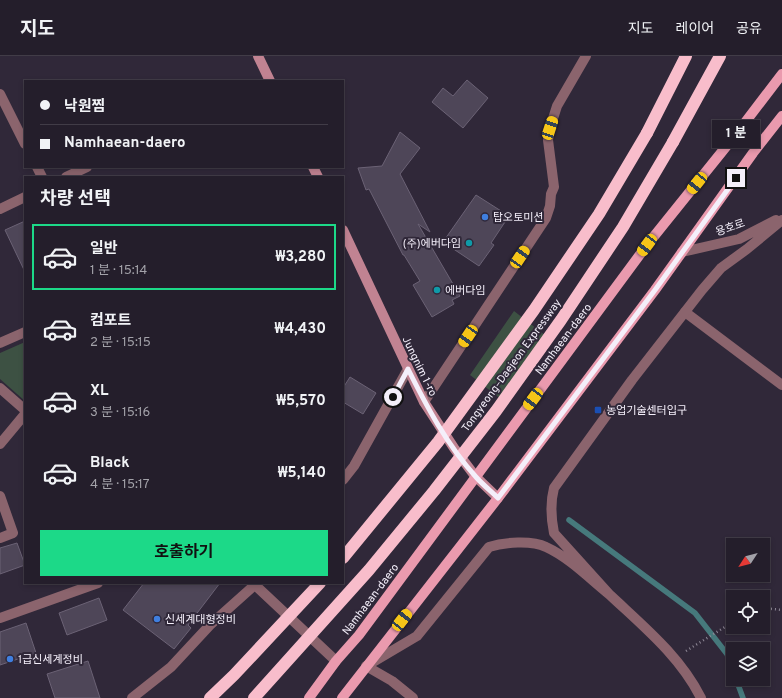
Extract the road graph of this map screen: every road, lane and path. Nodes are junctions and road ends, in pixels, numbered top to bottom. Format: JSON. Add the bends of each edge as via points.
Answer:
{"nodes":[{"id":1,"x":258,"y":56,"type":"edge"},
{"id":2,"x":586,"y":56,"type":"edge"},
{"id":3,"x":686,"y":56,"type":"edge"},
{"id":4,"x":720,"y":56,"type":"edge"},
{"id":5,"x":782,"y":74,"type":"edge"},
{"id":6,"x":267,"y":80,"type":"edge"},
{"id":7,"x":0,"y":94,"type":"edge"},
{"id":8,"x":782,"y":116,"type":"edge"},
{"id":9,"x":24,"y":142,"type":"edge"},
{"id":10,"x":85,"y":168,"type":"edge"},
{"id":11,"x":68,"y":176,"type":"edge"},
{"id":12,"x":24,"y":198,"type":"edge"},
{"id":13,"x":0,"y":210,"type":"edge"},
{"id":14,"x":782,"y":216,"type":"edge"},
{"id":15,"x":782,"y":220,"type":"edge"},
{"id":16,"x":344,"y":232,"type":"edge"},
{"id":17,"x":682,"y":252,"type":"junction"},
{"id":18,"x":685,"y":312,"type":"junction"},
{"id":19,"x":24,"y":332,"type":"edge"},
{"id":20,"x":0,"y":343,"type":"edge"},
{"id":21,"x":408,"y":369,"type":"junction"},
{"id":22,"x":782,"y":384,"type":"edge"},
{"id":23,"x":0,"y":388,"type":"edge"},
{"id":24,"x":424,"y":402,"type":"junction"},
{"id":25,"x":24,"y":409,"type":"edge"},
{"id":26,"x":24,"y":415,"type":"edge"},
{"id":27,"x":0,"y":444,"type":"edge"},
{"id":28,"x":475,"y":476,"type":"junction"},
{"id":29,"x":344,"y":479,"type":"edge"},
{"id":30,"x":0,"y":496,"type":"edge"},
{"id":31,"x":498,"y":498,"type":"junction"},
{"id":32,"x":0,"y":538,"type":"edge"},
{"id":33,"x":344,"y":557,"type":"edge"},
{"id":34,"x":96,"y":584,"type":"edge"},
{"id":35,"x":256,"y":584,"type":"edge"},
{"id":36,"x":319,"y":584,"type":"edge"},
{"id":37,"x":610,"y":595,"type":"junction"},
{"id":38,"x":770,"y":609,"type":"edge"},
{"id":39,"x":782,"y":610,"type":"edge"},
{"id":40,"x":0,"y":618,"type":"edge"},
{"id":41,"x":726,"y":626,"type":"edge"},
{"id":42,"x":674,"y":658,"type":"junction"},
{"id":43,"x":336,"y":661,"type":"junction"},
{"id":44,"x":366,"y":666,"type":"junction"},
{"id":45,"x":132,"y":698,"type":"edge"},
{"id":46,"x":210,"y":698,"type":"edge"},
{"id":47,"x":254,"y":698,"type":"edge"},
{"id":48,"x":309,"y":698,"type":"edge"},
{"id":49,"x":342,"y":698,"type":"edge"},
{"id":50,"x":414,"y":698,"type":"edge"},
{"id":51,"x":701,"y":698,"type":"edge"}],
"edges":[{"from":1,"to":6,"type":"street"},
{"from":2,"to":24,"type":"street","via":[[557,106],[550,128],[548,140],[554,187],[546,218]]},
{"from":3,"to":33,"type":"highway","name":"Tongyeong–Daejeon Expressway","bridge":true,"via":[[648,133],[599,214],[534,310],[438,442]]},
{"from":4,"to":47,"type":"highway","name":"Tongyeong–Daejeon Expressway","bridge":true,"via":[[619,234],[496,410],[369,570]]},
{"from":5,"to":28,"type":"main road","name":"Namhaean-daero","via":[[647,245]]},
{"from":7,"to":9,"type":"street"},
{"from":8,"to":17,"type":"main road"},
{"from":10,"to":11,"type":"street"},
{"from":12,"to":13,"type":"street"},
{"from":14,"to":17,"type":"street","name":"용호로","via":[[739,239]]},
{"from":15,"to":18,"type":"street","via":[[721,268]]},
{"from":16,"to":21,"type":"street","name":"Jungnim 1-ro"},
{"from":17,"to":31,"type":"main road"},
{"from":18,"to":22,"type":"street"},
{"from":18,"to":37,"type":"street","via":[[632,380],[554,488],[551,497],[554,533]]},
{"from":19,"to":20,"type":"street"},
{"from":21,"to":24,"type":"street","name":"Jungnim 1-ro"},
{"from":21,"to":29,"type":"street","via":[[354,466]]},
{"from":23,"to":25,"type":"street"},
{"from":24,"to":28,"type":"street","name":"Jungnim 1-ro"},
{"from":26,"to":27,"type":"street"},
{"from":28,"to":31,"type":"street","name":"Jungnim 1-ro"},
{"from":28,"to":43,"type":"main road","name":"Namhaean-daero","via":[[359,635]]},
{"from":30,"to":32,"type":"street","via":[[13,533]]},
{"from":31,"to":44,"type":"main road"},
{"from":34,"to":40,"type":"street"},
{"from":35,"to":43,"type":"street"},
{"from":35,"to":45,"type":"street","via":[[210,625],[171,667]]},
{"from":36,"to":46,"type":"highway","bridge":true},
{"from":37,"to":42,"type":"street"},
{"from":37,"to":44,"type":"street","via":[[561,555],[545,546],[519,542],[500,543],[489,547],[417,636]]},
{"from":38,"to":39,"type":"path"},
{"from":41,"to":42,"type":"path"},
{"from":42,"to":51,"type":"street"},
{"from":43,"to":48,"type":"main road","name":"Namhaean-daero"},
{"from":44,"to":49,"type":"main road"},
{"from":44,"to":50,"type":"street"}]}
